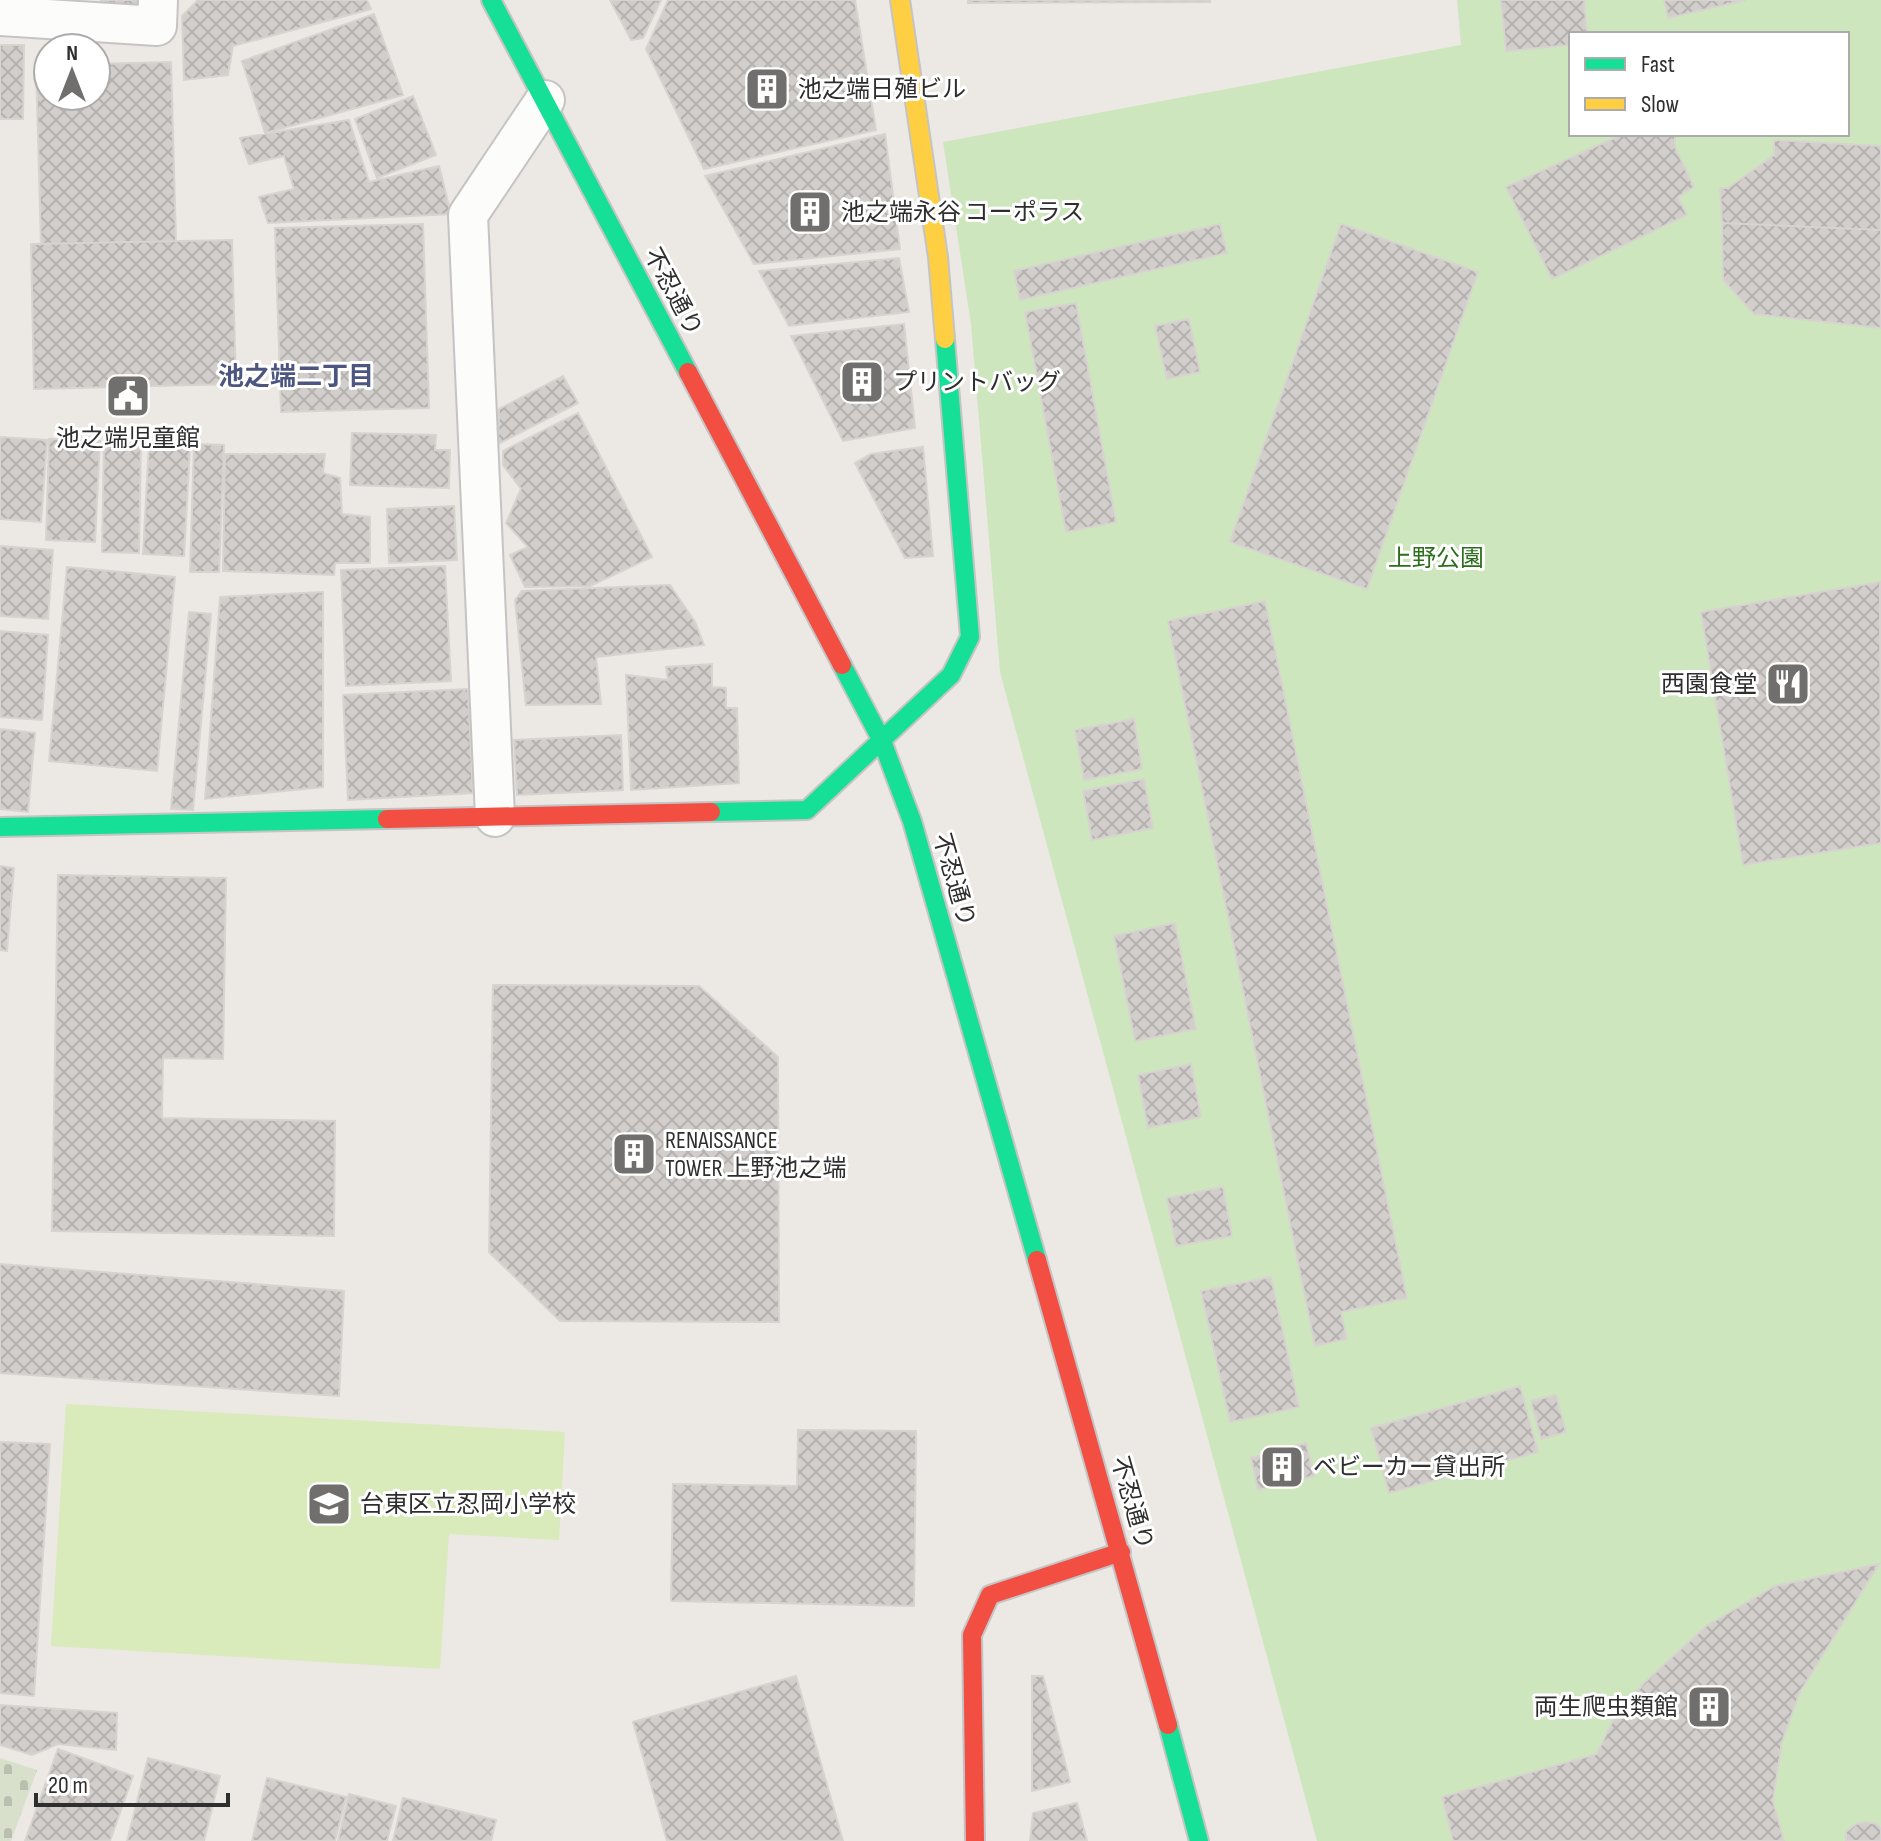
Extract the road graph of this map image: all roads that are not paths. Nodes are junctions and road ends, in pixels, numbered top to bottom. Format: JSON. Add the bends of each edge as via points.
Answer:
{"nodes":[{"id":1,"x":158,"y":0,"type":"edge"},
{"id":2,"x":491,"y":0,"type":"edge"},
{"id":3,"x":900,"y":0,"type":"edge"},
{"id":4,"x":0,"y":16,"type":"edge"},
{"id":5,"x":545,"y":100,"type":"junction"},
{"id":6,"x":882,"y":741,"type":"junction"},
{"id":7,"x":495,"y":817,"type":"junction"},
{"id":8,"x":0,"y":827,"type":"edge"},
{"id":9,"x":1121,"y":1552,"type":"junction"},
{"id":10,"x":975,"y":1841,"type":"edge"},
{"id":11,"x":1199,"y":1841,"type":"edge"}],
"edges":[{"from":1,"to":4,"type":"lane","via":[[157,26]]},
{"from":2,"to":5,"type":"street","name":"不忍通り"},
{"from":3,"to":6,"type":"street","via":[[938,257],[970,637],[951,675]]},
{"from":5,"to":6,"type":"street","name":"不忍通り"},
{"from":5,"to":7,"type":"lane","via":[[468,215]]},
{"from":6,"to":7,"type":"street","via":[[807,810]]},
{"from":6,"to":9,"type":"street","name":"不忍通り","via":[[912,821]]},
{"from":7,"to":8,"type":"street"},
{"from":9,"to":10,"type":"street","via":[[990,1595],[972,1635]]},
{"from":9,"to":11,"type":"street","name":"不忍通り"}]}
